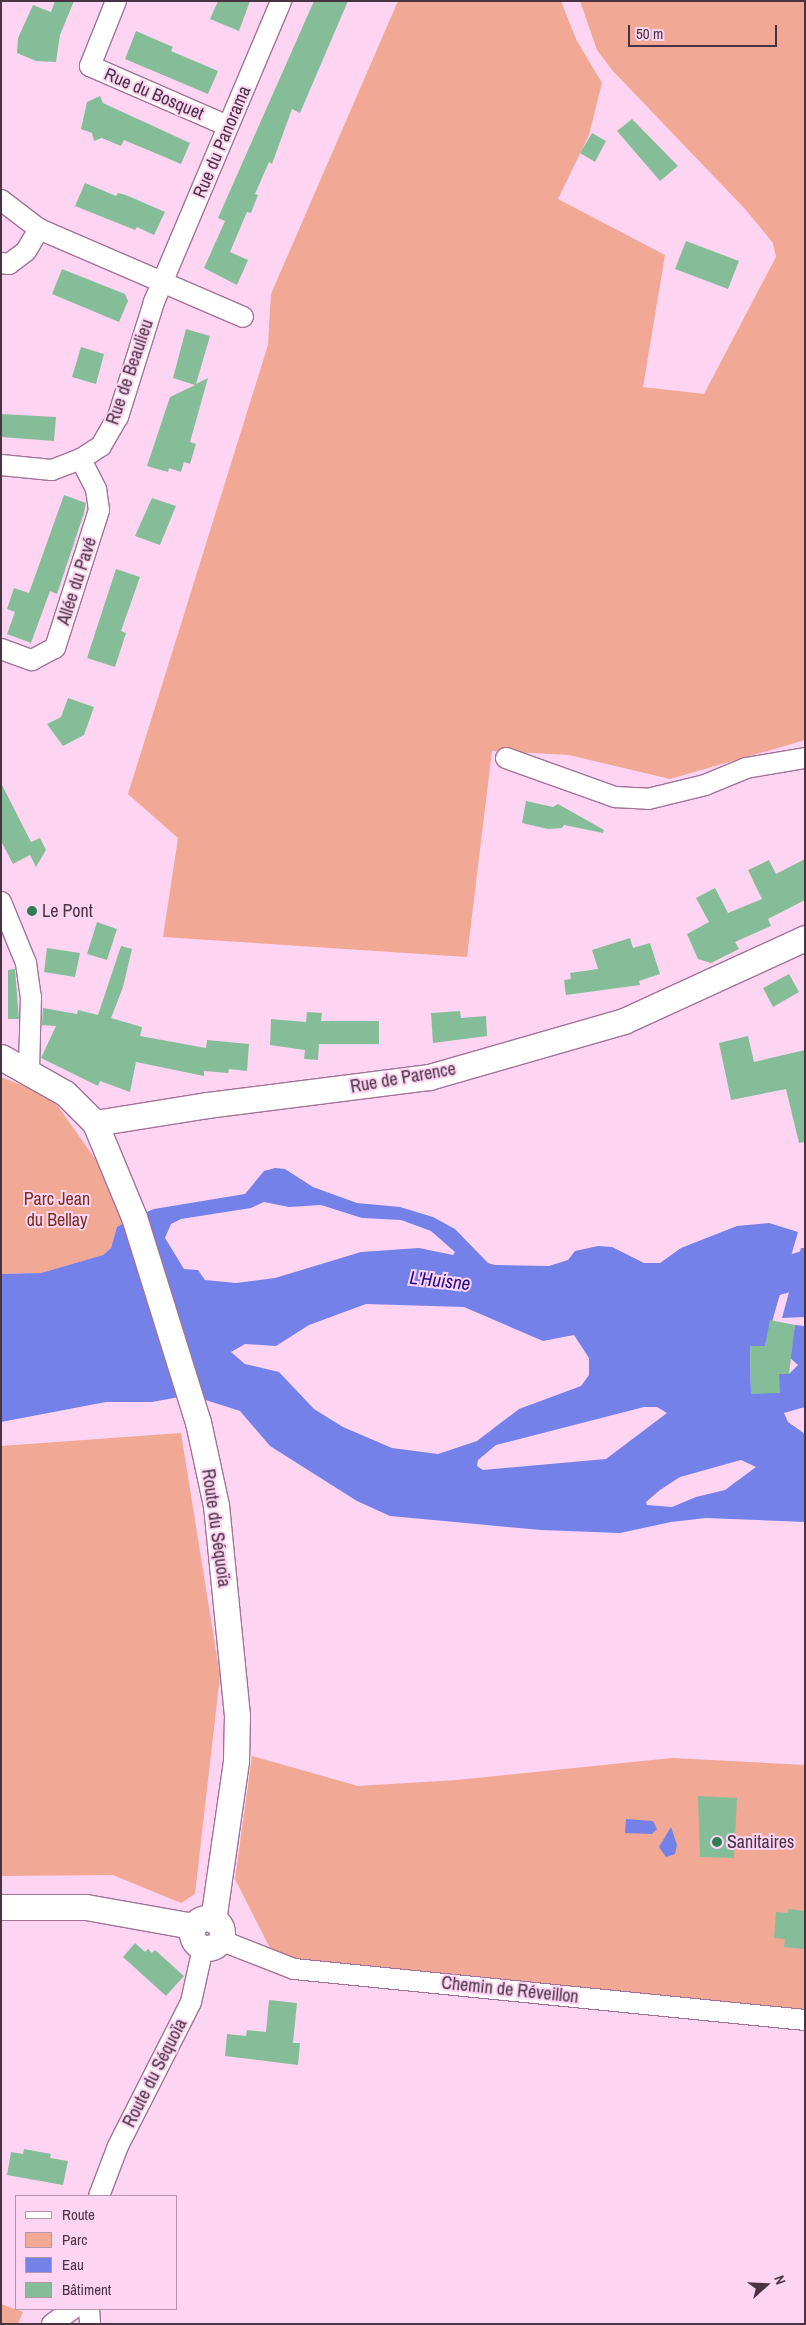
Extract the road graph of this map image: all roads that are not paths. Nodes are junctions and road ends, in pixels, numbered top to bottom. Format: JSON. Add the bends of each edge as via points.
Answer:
{"nodes":[{"id":1,"x":116,"y":1,"type":"edge"},
{"id":2,"x":280,"y":1,"type":"edge"},
{"id":3,"x":228,"y":126,"type":"junction"},
{"id":4,"x":1,"y":200,"type":"edge"},
{"id":5,"x":39,"y":229,"type":"junction"},
{"id":6,"x":1,"y":263,"type":"edge"},
{"id":7,"x":163,"y":282,"type":"junction"},
{"id":8,"x":244,"y":317,"type":"dead end"},
{"id":9,"x":81,"y":459,"type":"junction"},
{"id":10,"x":1,"y":466,"type":"edge"},
{"id":11,"x":1,"y":649,"type":"edge"},
{"id":12,"x":506,"y":758,"type":"dead end"},
{"id":13,"x":805,"y":758,"type":"edge"},
{"id":14,"x":1,"y":902,"type":"edge"},
{"id":15,"x":805,"y":938,"type":"edge"},
{"id":16,"x":1,"y":1057,"type":"edge"},
{"id":17,"x":29,"y":1070,"type":"junction"},
{"id":18,"x":95,"y":1123,"type":"junction"},
{"id":19,"x":1,"y":1907,"type":"edge"},
{"id":20,"x":207,"y":1933,"type":"junction"},
{"id":21,"x":805,"y":2020,"type":"edge"},
{"id":22,"x":100,"y":2195,"type":"edge"},
{"id":23,"x":72,"y":2310,"type":"edge"},
{"id":24,"x":89,"y":2310,"type":"edge"},
{"id":25,"x":52,"y":2324,"type":"edge"},
{"id":26,"x":90,"y":2324,"type":"edge"}],
"edges":[{"from":1,"to":3,"type":"street","name":"Rue du Bosquet","via":[[90,66]]},
{"from":2,"to":3,"type":"street","name":"Rue du Panorama"},
{"from":3,"to":7,"type":"street","name":"Rue du Panorama"},
{"from":4,"to":5,"type":"street"},
{"from":5,"to":6,"type":"street","via":[[26,251],[9,264]]},
{"from":5,"to":7,"type":"street"},
{"from":7,"to":8,"type":"street"},
{"from":7,"to":9,"type":"street","name":"Rue de Beaulieu","via":[[118,418],[101,446]]},
{"from":9,"to":10,"type":"street","name":"Rue de Beaulieu","via":[[52,470]]},
{"from":9,"to":11,"type":"street","name":"Allée du Pavé","via":[[96,489],[98,510],[55,648],[32,660]]},
{"from":12,"to":13,"type":"street","via":[[615,797],[648,799],[705,784],[746,768]]},
{"from":14,"to":17,"type":"street","via":[[26,963],[31,997]]},
{"from":15,"to":18,"type":"street","name":"Rue de Parence","via":[[624,1021],[429,1077],[207,1105]]},
{"from":16,"to":17,"type":"street"},
{"from":17,"to":18,"type":"street","via":[[65,1093]]},
{"from":18,"to":20,"type":"street","name":"Route du Séquoïa","via":[[113,1162],[198,1422],[216,1505],[237,1716],[236,1761]]},
{"from":19,"to":20,"type":"street","via":[[86,1907]]},
{"from":20,"to":21,"type":"street","name":"Chemin de Réveillon","via":[[294,1969]]},
{"from":20,"to":22,"type":"street","name":"Route du Séquoïa","via":[[192,2002],[118,2146]]},
{"from":23,"to":25,"type":"street"},
{"from":24,"to":26,"type":"street"}]}
